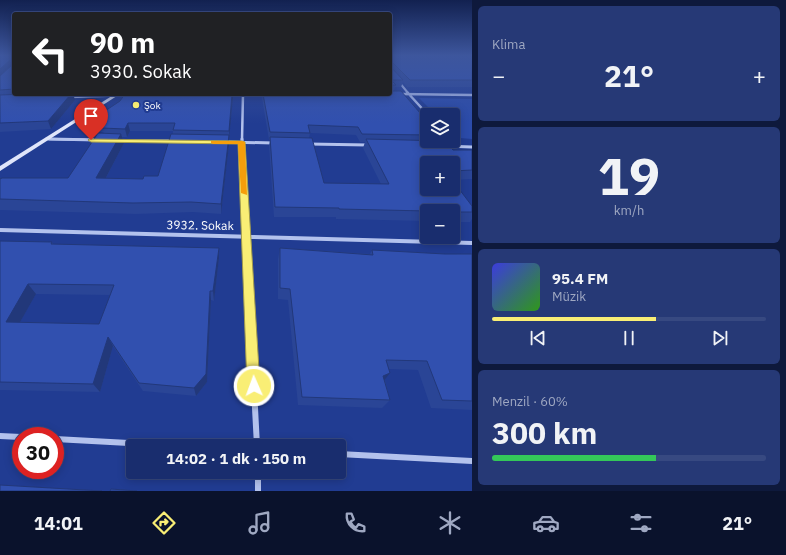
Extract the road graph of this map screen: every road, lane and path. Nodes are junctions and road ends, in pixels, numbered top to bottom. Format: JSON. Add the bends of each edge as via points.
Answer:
{"nodes":[{"id":1,"x":396,"y":78,"type":"edge"},
{"id":2,"x":394,"y":94,"type":"edge"},
{"id":3,"x":410,"y":94,"type":"junction"},
{"id":4,"x":472,"y":95,"type":"edge"},
{"id":5,"x":80,"y":96,"type":"edge"},
{"id":6,"x":114,"y":96,"type":"edge"},
{"id":7,"x":243,"y":96,"type":"edge"},
{"id":8,"x":62,"y":97,"type":"edge"},
{"id":9,"x":422,"y":108,"type":"edge"},
{"id":10,"x":46,"y":139,"type":"junction"},
{"id":11,"x":101,"y":140,"type":"edge"},
{"id":12,"x":116,"y":140,"type":"edge"},
{"id":13,"x":179,"y":142,"type":"edge"},
{"id":14,"x":218,"y":142,"type":"edge"},
{"id":15,"x":242,"y":142,"type":"junction"},
{"id":16,"x":281,"y":143,"type":"edge"},
{"id":17,"x":305,"y":144,"type":"edge"},
{"id":18,"x":376,"y":145,"type":"edge"},
{"id":19,"x":460,"y":146,"type":"edge"},
{"id":20,"x":472,"y":147,"type":"edge"},
{"id":21,"x":0,"y":169,"type":"edge"},
{"id":22,"x":0,"y":230,"type":"edge"},
{"id":23,"x":247,"y":236,"type":"junction"},
{"id":24,"x":472,"y":243,"type":"edge"},
{"id":25,"x":0,"y":436,"type":"edge"},
{"id":26,"x":12,"y":437,"type":"edge"},
{"id":27,"x":64,"y":439,"type":"edge"},
{"id":28,"x":257,"y":439,"type":"edge"},
{"id":29,"x":126,"y":443,"type":"edge"},
{"id":30,"x":346,"y":454,"type":"edge"},
{"id":31,"x":472,"y":461,"type":"edge"},
{"id":32,"x":258,"y":479,"type":"edge"},
{"id":33,"x":258,"y":491,"type":"edge"}],
"edges":[{"from":1,"to":3,"type":"street"},
{"from":2,"to":3,"type":"street"},
{"from":3,"to":4,"type":"street"},
{"from":3,"to":9,"type":"street"},
{"from":5,"to":8,"type":"street"},
{"from":6,"to":10,"type":"street"},
{"from":7,"to":15,"type":"street"},
{"from":10,"to":11,"type":"street"},
{"from":10,"to":21,"type":"street"},
{"from":12,"to":13,"type":"street"},
{"from":14,"to":15,"type":"street"},
{"from":15,"to":16,"type":"street"},
{"from":15,"to":23,"type":"street"},
{"from":17,"to":18,"type":"street"},
{"from":19,"to":20,"type":"street"},
{"from":22,"to":23,"type":"street","name":"3932. Sokak"},
{"from":23,"to":24,"type":"street","name":"3932. Sokak"},
{"from":23,"to":28,"type":"street"},
{"from":25,"to":26,"type":"street"},
{"from":27,"to":29,"type":"street"},
{"from":30,"to":31,"type":"street"},
{"from":32,"to":33,"type":"street"}]}
